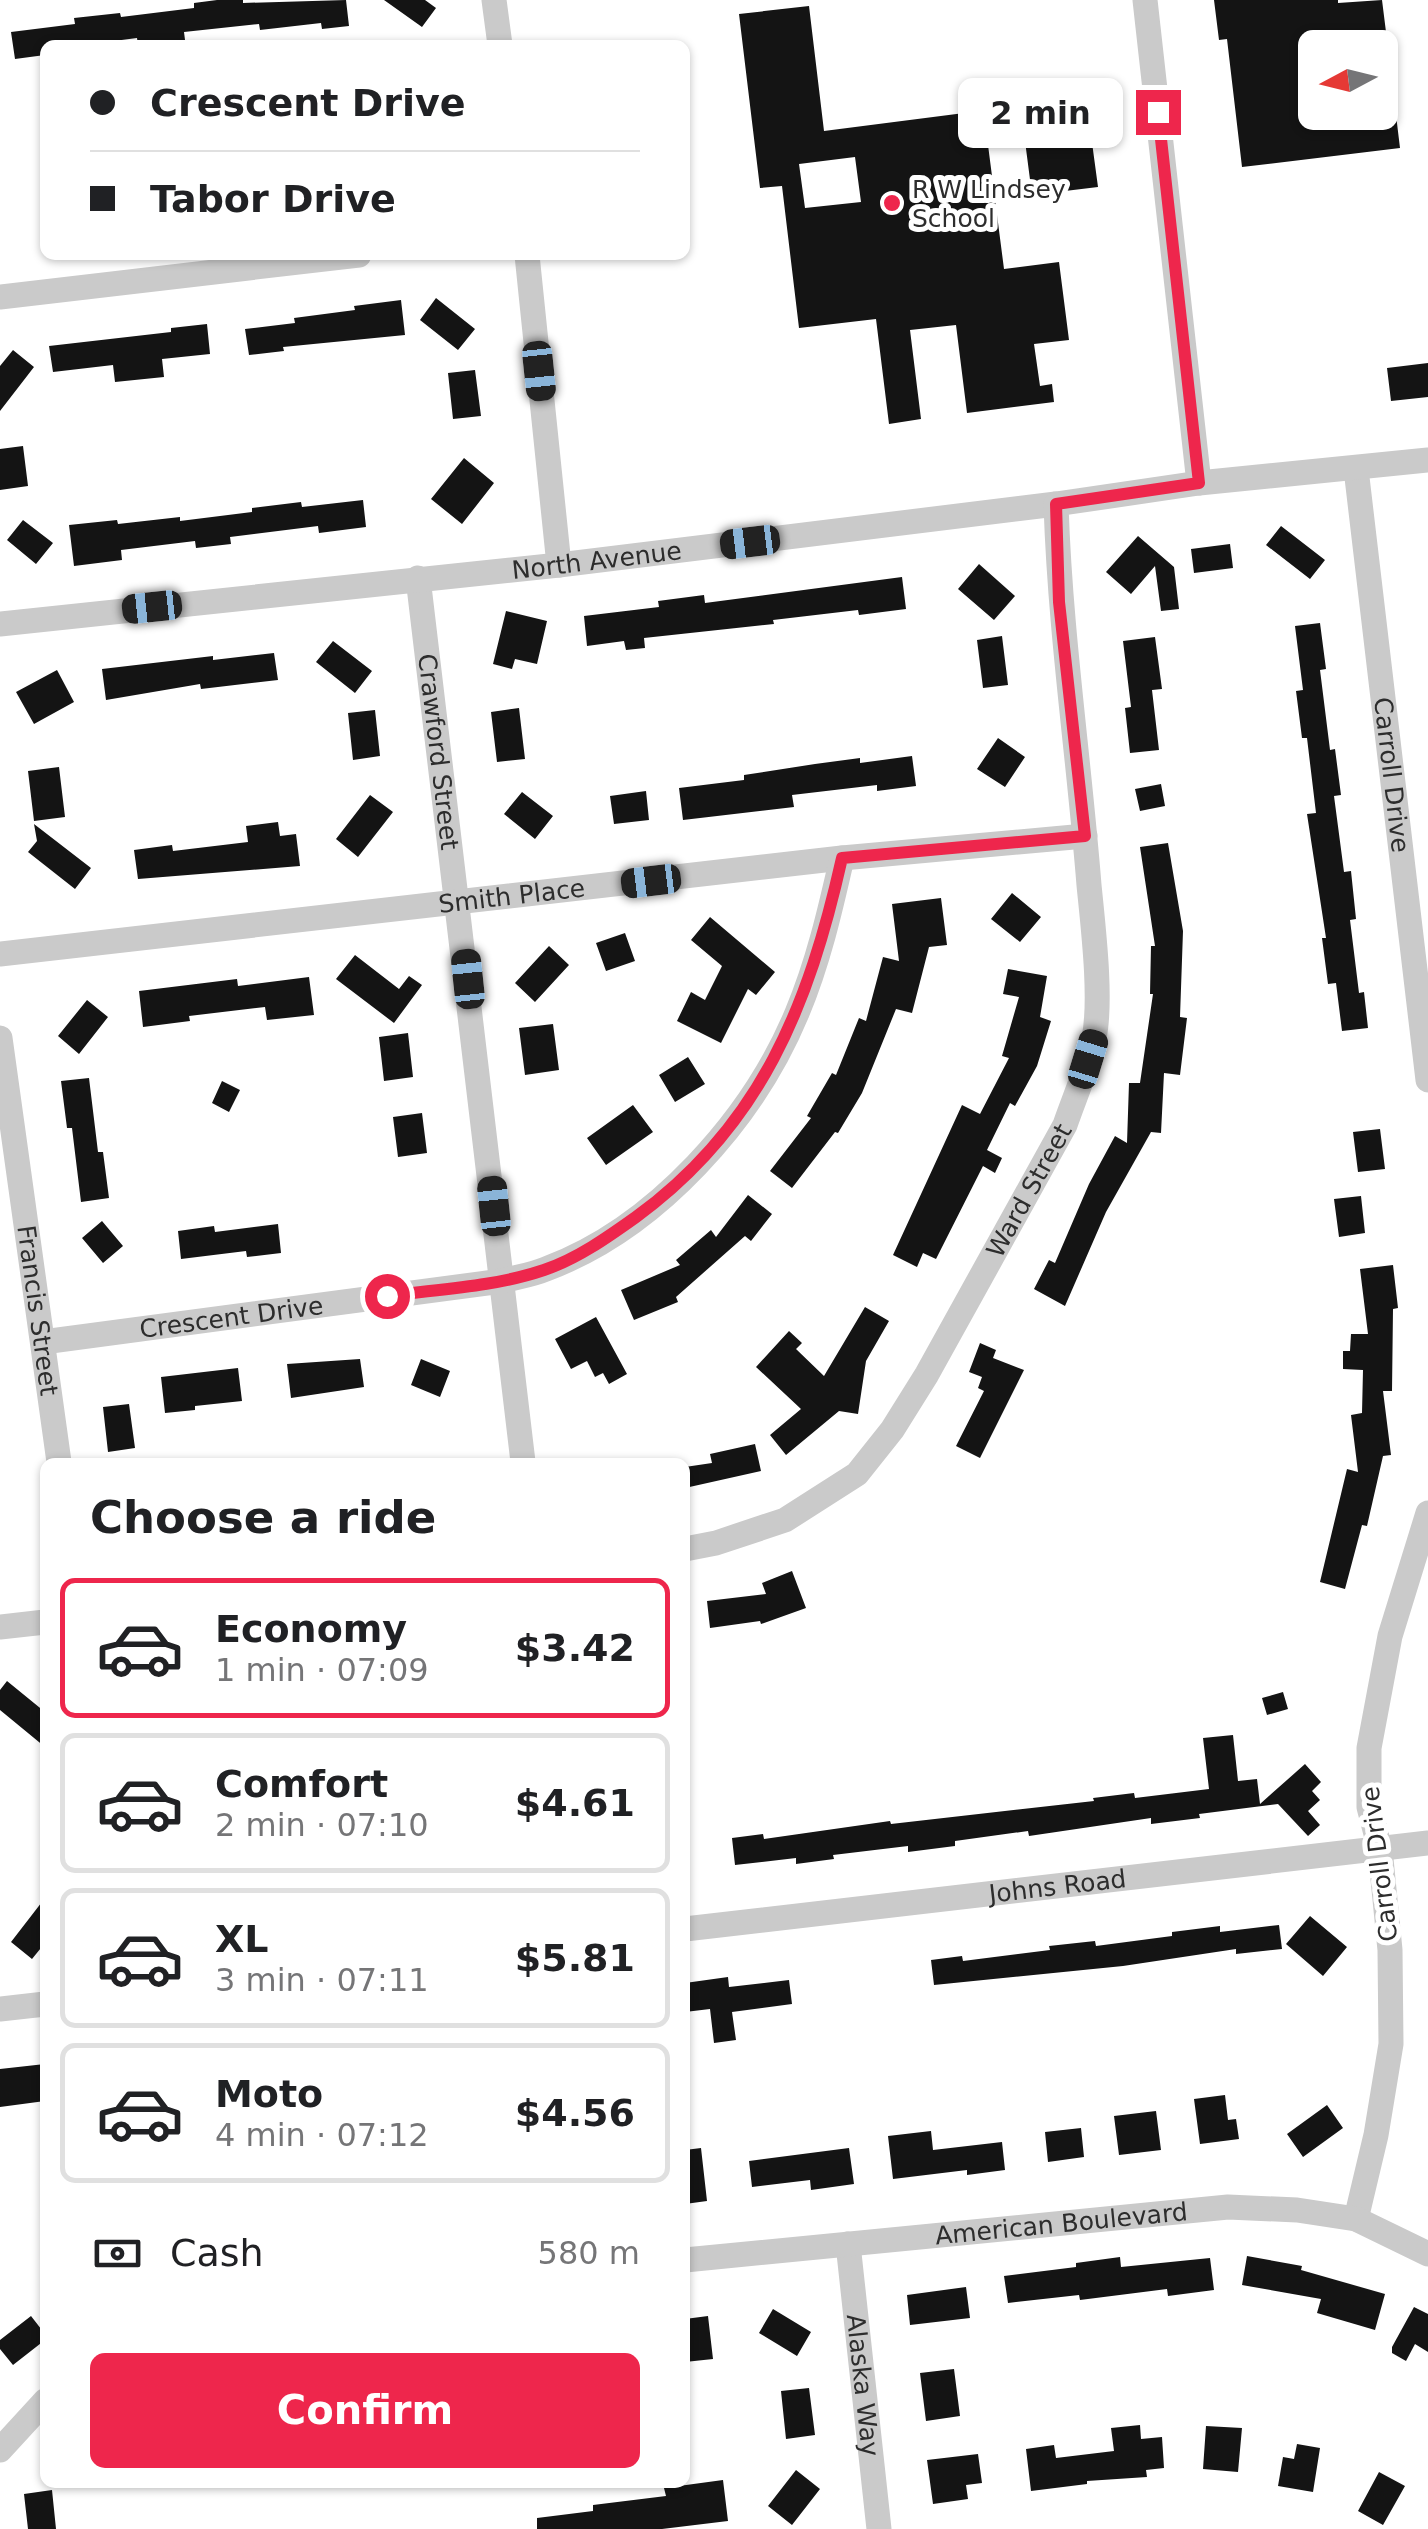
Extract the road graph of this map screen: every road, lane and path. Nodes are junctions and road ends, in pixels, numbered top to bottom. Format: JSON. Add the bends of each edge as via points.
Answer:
{"nodes":[{"id":1,"x":494,"y":0,"type":"edge"},
{"id":2,"x":1145,"y":0,"type":"edge"},
{"id":3,"x":499,"y":40,"type":"edge"},
{"id":4,"x":316,"y":260,"type":"edge"},
{"id":5,"x":528,"y":260,"type":"edge"},
{"id":6,"x":0,"y":297,"type":"edge"},
{"id":7,"x":1428,"y":460,"type":"edge"},
{"id":8,"x":1356,"y":469,"type":"junction"},
{"id":9,"x":1199,"y":483,"type":"junction"},
{"id":10,"x":1056,"y":504,"type":"junction"},
{"id":11,"x":559,"y":565,"type":"junction"},
{"id":12,"x":418,"y":578,"type":"junction"},
{"id":13,"x":0,"y":624,"type":"edge"},
{"id":14,"x":1085,"y":836,"type":"junction"},
{"id":15,"x":842,"y":858,"type":"junction"},
{"id":16,"x":459,"y":903,"type":"junction"},
{"id":17,"x":0,"y":954,"type":"edge"},
{"id":18,"x":0,"y":1038,"type":"edge"},
{"id":19,"x":1428,"y":1080,"type":"edge"},
{"id":20,"x":502,"y":1281,"type":"junction"},
{"id":21,"x":43,"y":1342,"type":"junction"},
{"id":22,"x":58,"y":1458,"type":"edge"},
{"id":23,"x":524,"y":1458,"type":"edge"},
{"id":24,"x":1428,"y":1514,"type":"edge"},
{"id":25,"x":690,"y":1548,"type":"edge"},
{"id":26,"x":40,"y":1623,"type":"edge"},
{"id":27,"x":0,"y":1628,"type":"edge"},
{"id":28,"x":1428,"y":1843,"type":"edge"},
{"id":29,"x":1380,"y":1849,"type":"junction"},
{"id":30,"x":690,"y":1928,"type":"edge"},
{"id":31,"x":40,"y":2005,"type":"edge"},
{"id":32,"x":0,"y":2009,"type":"edge"},
{"id":33,"x":1356,"y":2219,"type":"junction"},
{"id":34,"x":848,"y":2244,"type":"junction"},
{"id":35,"x":1428,"y":2254,"type":"edge"},
{"id":36,"x":690,"y":2260,"type":"edge"},
{"id":37,"x":40,"y":2406,"type":"edge"},
{"id":38,"x":0,"y":2450,"type":"edge"},
{"id":39,"x":878,"y":2529,"type":"edge"}],
"edges":[{"from":1,"to":3,"type":"street"},
{"from":2,"to":9,"type":"street"},
{"from":4,"to":6,"type":"street"},
{"from":5,"to":11,"type":"street"},
{"from":7,"to":8,"type":"street","name":"North Avenue"},
{"from":8,"to":9,"type":"street","name":"North Avenue"},
{"from":8,"to":19,"type":"street","name":"Carroll Drive"},
{"from":9,"to":10,"type":"street","name":"North Avenue"},
{"from":10,"to":11,"type":"street","name":"North Avenue"},
{"from":10,"to":14,"type":"street","name":"Ward Street","via":[[1059,602]]},
{"from":11,"to":12,"type":"street","name":"North Avenue"},
{"from":12,"to":13,"type":"street","name":"North Avenue"},
{"from":12,"to":16,"type":"street","name":"Crawford Street"},
{"from":14,"to":15,"type":"street","name":"Smith Place"},
{"from":14,"to":25,"type":"street","name":"Ward Street","via":[[1095,1035],[1065,1125],[927,1374],[857,1474],[785,1520]]},
{"from":15,"to":16,"type":"street","name":"Smith Place"},
{"from":15,"to":20,"type":"street","name":"Crescent Drive","via":[[797,1014],[718,1143],[667,1194],[602,1241],[547,1269]]},
{"from":16,"to":17,"type":"street","name":"Smith Place"},
{"from":16,"to":20,"type":"street","name":"Crawford Street"},
{"from":18,"to":21,"type":"street","name":"Francis Street"},
{"from":20,"to":21,"type":"street","name":"Crescent Drive"},
{"from":20,"to":23,"type":"street","name":"Crawford Street"},
{"from":21,"to":22,"type":"street","name":"Francis Street"},
{"from":24,"to":29,"type":"street","name":"Carroll Drive","via":[[1390,1636],[1368,1748],[1368,1807]]},
{"from":26,"to":27,"type":"street"},
{"from":28,"to":29,"type":"street","name":"Johns Road"},
{"from":29,"to":30,"type":"street","name":"Johns Road"},
{"from":29,"to":33,"type":"street","name":"Carroll Drive","via":[[1391,2044]]},
{"from":31,"to":32,"type":"street"},
{"from":33,"to":34,"type":"street","name":"American Boulevard","via":[[1228,2207]]},
{"from":33,"to":35,"type":"street","name":"American Boulevard"},
{"from":34,"to":36,"type":"street","name":"American Boulevard"},
{"from":34,"to":39,"type":"street","name":"Alaska Way"},
{"from":37,"to":38,"type":"street"}]}
